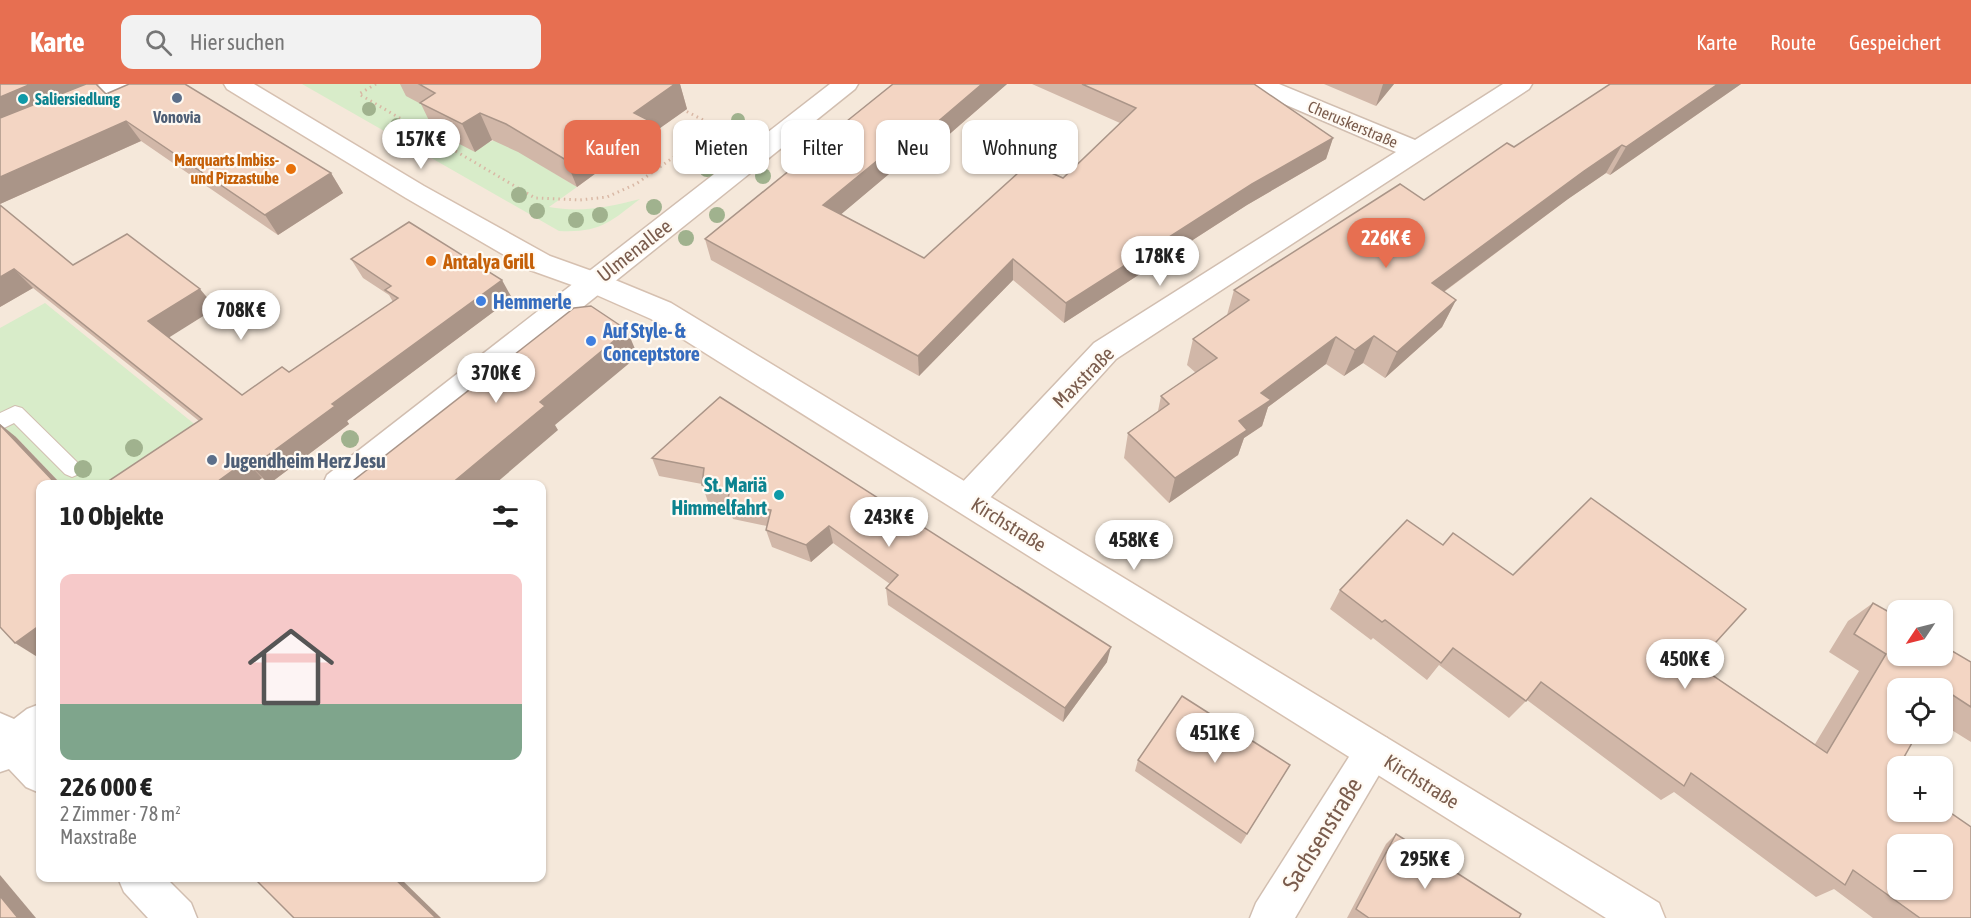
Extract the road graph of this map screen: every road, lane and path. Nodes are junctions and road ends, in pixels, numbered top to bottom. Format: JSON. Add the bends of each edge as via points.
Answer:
{"nodes":[{"id":1,"x":121,"y":84,"type":"edge"},
{"id":2,"x":236,"y":84,"type":"edge"},
{"id":3,"x":376,"y":84,"type":"edge"},
{"id":4,"x":846,"y":84,"type":"edge"},
{"id":5,"x":1258,"y":84,"type":"edge"},
{"id":6,"x":1520,"y":84,"type":"edge"},
{"id":7,"x":676,"y":106,"type":"dead end"},
{"id":8,"x":703,"y":120,"type":"edge"},
{"id":9,"x":0,"y":136,"type":"edge"},
{"id":10,"x":769,"y":144,"type":"edge"},
{"id":11,"x":1414,"y":150,"type":"junction"},
{"id":12,"x":651,"y":174,"type":"edge"},
{"id":13,"x":730,"y":174,"type":"edge"},
{"id":14,"x":593,"y":282,"type":"junction"},
{"id":15,"x":0,"y":423,"type":"edge"},
{"id":16,"x":72,"y":469,"type":"dead end"},
{"id":17,"x":344,"y":480,"type":"edge"},
{"id":18,"x":968,"y":499,"type":"junction"},
{"id":19,"x":13,"y":738,"type":"edge"},
{"id":20,"x":1374,"y":751,"type":"junction"},
{"id":21,"x":36,"y":769,"type":"edge"},
{"id":22,"x":142,"y":882,"type":"edge"},
{"id":23,"x":176,"y":918,"type":"edge"},
{"id":24,"x":1271,"y":918,"type":"edge"},
{"id":25,"x":1644,"y":918,"type":"edge"}],
"edges":[{"from":1,"to":9,"type":"street"},
{"from":2,"to":14,"type":"street","name":"Kirchstraße","via":[[540,263]]},
{"from":3,"to":12,"type":"path","via":[[359,94],[535,198],[607,197]]},
{"from":4,"to":10,"type":"street","name":"Ulmenallee"},
{"from":5,"to":11,"type":"street","name":"Cheruskerstraße"},
{"from":6,"to":11,"type":"street","name":"Maxstraße"},
{"from":7,"to":8,"type":"path"},
{"from":11,"to":18,"type":"street","name":"Maxstraße","via":[[1105,351]]},
{"from":13,"to":14,"type":"street","name":"Ulmenallee"},
{"from":14,"to":17,"type":"street","name":"Ulmenallee"},
{"from":14,"to":18,"type":"street","name":"Kirchstraße","via":[[660,311]]},
{"from":15,"to":16,"type":"lane","via":[[15,413]]},
{"from":18,"to":20,"type":"street","name":"Kirchstraße"},
{"from":19,"to":21,"type":"street"},
{"from":20,"to":24,"type":"street","name":"Sachsenstraße"},
{"from":20,"to":25,"type":"street","name":"Kirchstraße"},
{"from":22,"to":23,"type":"street"}]}
